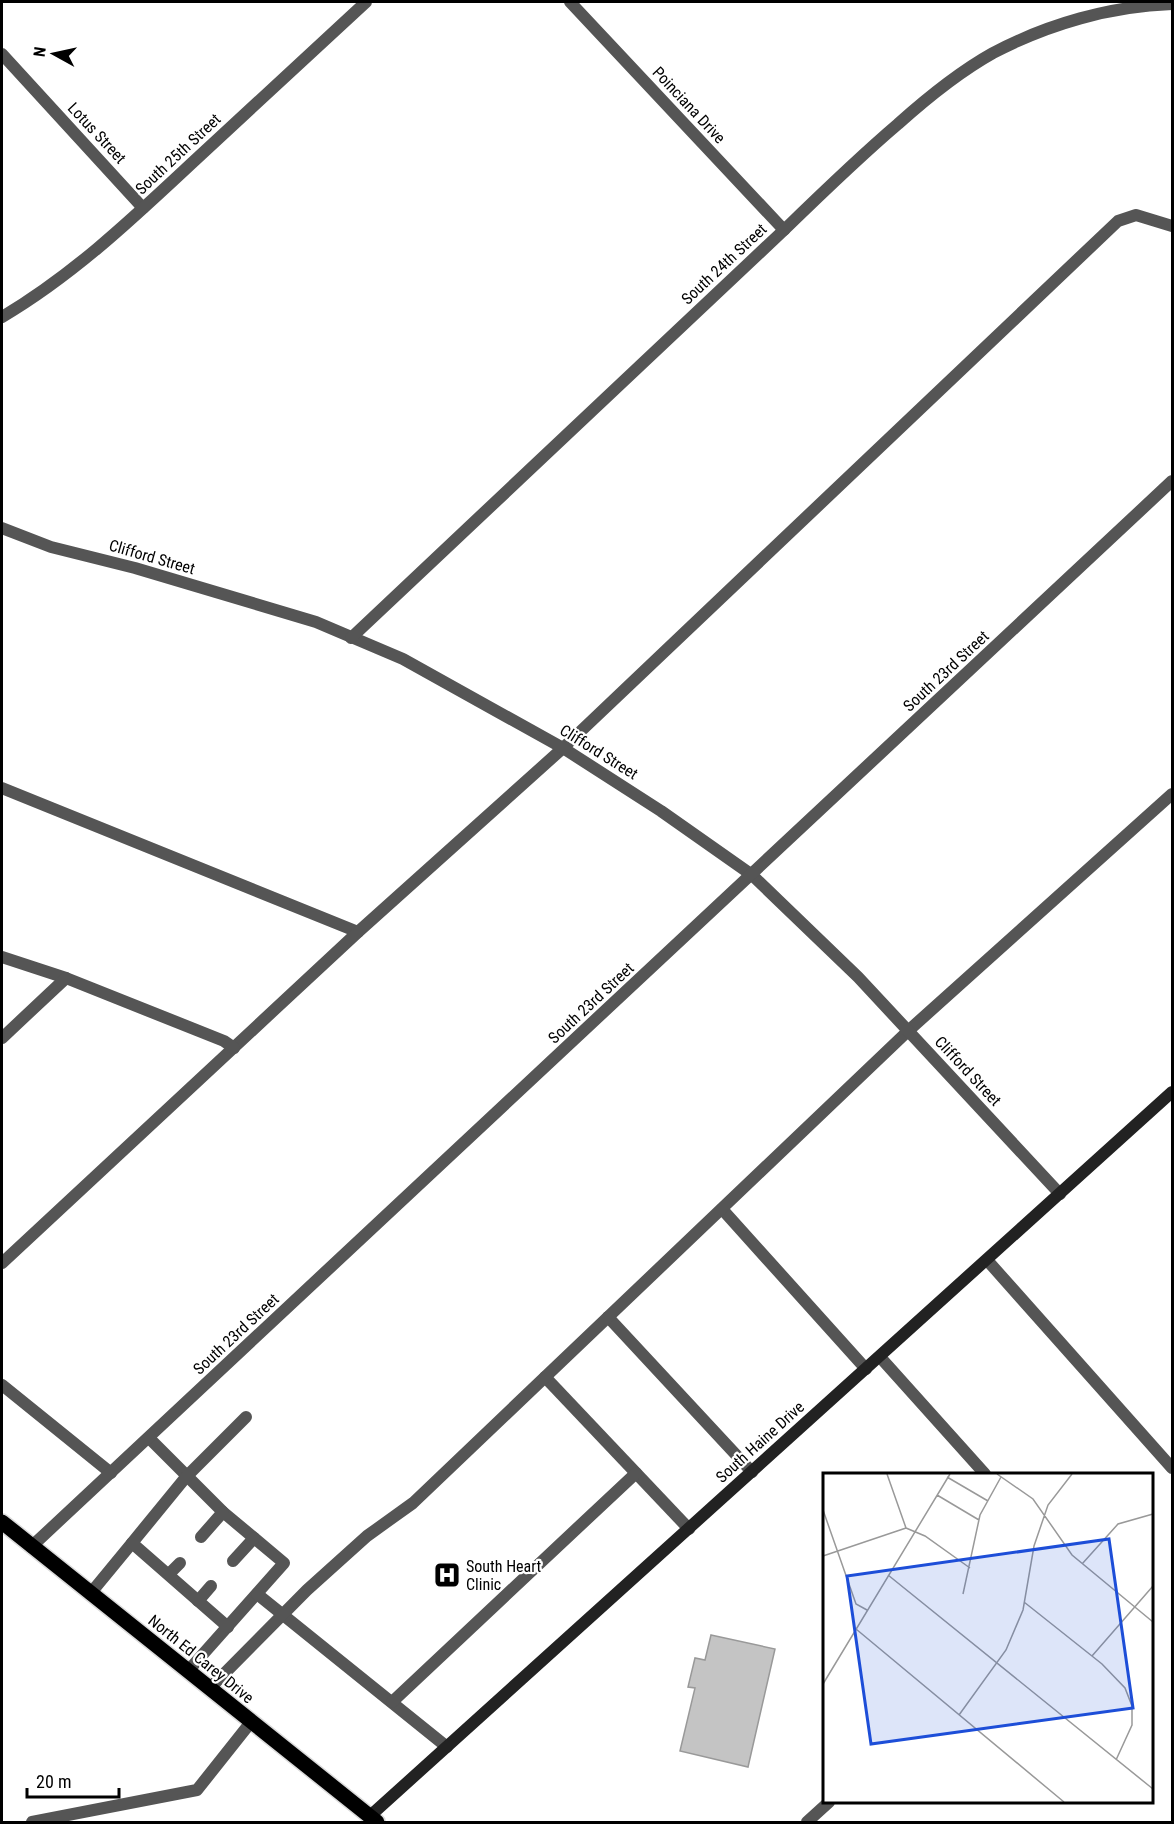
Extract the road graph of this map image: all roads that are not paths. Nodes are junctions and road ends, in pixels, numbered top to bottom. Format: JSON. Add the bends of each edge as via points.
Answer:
{"nodes":[{"id":1,"x":366,"y":2,"type":"edge"},
{"id":2,"x":570,"y":2,"type":"edge"},
{"id":3,"x":1173,"y":4,"type":"edge"},
{"id":4,"x":2,"y":54,"type":"edge"},
{"id":5,"x":143,"y":208,"type":"junction"},
{"id":6,"x":1173,"y":226,"type":"edge"},
{"id":7,"x":784,"y":230,"type":"junction"},
{"id":8,"x":2,"y":317,"type":"edge"},
{"id":9,"x":1173,"y":481,"type":"edge"},
{"id":10,"x":2,"y":528,"type":"edge"},
{"id":11,"x":351,"y":638,"type":"junction"},
{"id":12,"x":563,"y":748,"type":"junction"},
{"id":13,"x":2,"y":788,"type":"edge"},
{"id":14,"x":1173,"y":794,"type":"edge"},
{"id":15,"x":752,"y":875,"type":"junction"},
{"id":16,"x":358,"y":932,"type":"junction"},
{"id":17,"x":2,"y":957,"type":"edge"},
{"id":18,"x":66,"y":978,"type":"junction"},
{"id":19,"x":908,"y":1031,"type":"junction"},
{"id":20,"x":2,"y":1038,"type":"edge"},
{"id":21,"x":234,"y":1048,"type":"junction"},
{"id":22,"x":1173,"y":1092,"type":"edge"},
{"id":23,"x":1060,"y":1194,"type":"junction"},
{"id":24,"x":722,"y":1209,"type":"junction"},
{"id":25,"x":987,"y":1260,"type":"junction"},
{"id":26,"x":2,"y":1263,"type":"edge"},
{"id":27,"x":608,"y":1317,"type":"junction"},
{"id":28,"x":880,"y":1357,"type":"junction"},
{"id":29,"x":866,"y":1369,"type":"junction"},
{"id":30,"x":546,"y":1377,"type":"junction"},
{"id":31,"x":2,"y":1385,"type":"edge"},
{"id":32,"x":246,"y":1417,"type":"dead end"},
{"id":33,"x":149,"y":1438,"type":"junction"},
{"id":34,"x":1173,"y":1468,"type":"edge"},
{"id":35,"x":752,"y":1472,"type":"junction"},
{"id":36,"x":111,"y":1473,"type":"junction"},
{"id":37,"x":636,"y":1473,"type":"junction"},
{"id":38,"x":984,"y":1473,"type":"edge"},
{"id":39,"x":186,"y":1477,"type":"junction"},
{"id":40,"x":223,"y":1512,"type":"junction"},
{"id":41,"x":2,"y":1522,"type":"edge"},
{"id":42,"x":689,"y":1529,"type":"junction"},
{"id":43,"x":201,"y":1538,"type":"dead end"},
{"id":44,"x":254,"y":1539,"type":"junction"},
{"id":45,"x":132,"y":1542,"type":"junction"},
{"id":46,"x":32,"y":1547,"type":"junction"},
{"id":47,"x":233,"y":1561,"type":"dead end"},
{"id":48,"x":180,"y":1563,"type":"dead end"},
{"id":49,"x":169,"y":1574,"type":"junction"},
{"id":50,"x":211,"y":1586,"type":"dead end"},
{"id":51,"x":90,"y":1594,"type":"junction"},
{"id":52,"x":257,"y":1594,"type":"junction"},
{"id":53,"x":198,"y":1601,"type":"junction"},
{"id":54,"x":283,"y":1614,"type":"junction"},
{"id":55,"x":228,"y":1627,"type":"junction"},
{"id":56,"x":189,"y":1671,"type":"junction"},
{"id":57,"x":210,"y":1688,"type":"junction"},
{"id":58,"x":392,"y":1702,"type":"junction"},
{"id":59,"x":251,"y":1722,"type":"junction"},
{"id":60,"x":447,"y":1747,"type":"junction"},
{"id":61,"x":828,"y":1803,"type":"edge"},
{"id":62,"x":374,"y":1819,"type":"edge"},
{"id":63,"x":32,"y":1822,"type":"edge"},
{"id":64,"x":807,"y":1822,"type":"edge"}],
"edges":[{"from":1,"to":5,"type":"street","name":"South 25th Street"},
{"from":2,"to":7,"type":"street","name":"Poinciana Drive"},
{"from":3,"to":7,"type":"street","name":"South 24th Street","via":[[1117,9],[1075,20],[992,54],[918,106]]},
{"from":4,"to":5,"type":"street","name":"Lotus Street"},
{"from":5,"to":8,"type":"street","name":"South 25th Street","via":[[75,268]]},
{"from":6,"to":12,"type":"street","via":[[1136,215],[1118,221]]},
{"from":7,"to":11,"type":"street","name":"South 24th Street"},
{"from":9,"to":15,"type":"street","name":"South 23rd Street"},
{"from":10,"to":11,"type":"street","name":"Clifford Street","via":[[51,547],[316,622]]},
{"from":11,"to":12,"type":"street","name":"Clifford Street","via":[[403,659]]},
{"from":12,"to":15,"type":"street","name":"Clifford Street"},
{"from":12,"to":16,"type":"street"},
{"from":13,"to":16,"type":"street"},
{"from":14,"to":19,"type":"street"},
{"from":15,"to":19,"type":"street","name":"Clifford Street"},
{"from":15,"to":33,"type":"street","name":"South 23rd Street"},
{"from":16,"to":21,"type":"street"},
{"from":17,"to":18,"type":"street"},
{"from":18,"to":20,"type":"street"},
{"from":18,"to":21,"type":"street"},
{"from":19,"to":23,"type":"street","name":"Clifford Street"},
{"from":19,"to":24,"type":"street"},
{"from":21,"to":26,"type":"street"},
{"from":22,"to":23,"type":"street","name":"South Haine Drive"},
{"from":23,"to":25,"type":"street","name":"South Haine Drive"},
{"from":24,"to":27,"type":"street"},
{"from":24,"to":29,"type":"street"},
{"from":25,"to":28,"type":"street","name":"South Haine Drive"},
{"from":25,"to":34,"type":"street"},
{"from":27,"to":30,"type":"street"},
{"from":27,"to":35,"type":"street"},
{"from":28,"to":29,"type":"street","name":"South Haine Drive"},
{"from":28,"to":38,"type":"street"},
{"from":29,"to":35,"type":"street","name":"South Haine Drive"},
{"from":30,"to":37,"type":"street"},
{"from":30,"to":54,"type":"street","via":[[413,1503],[366,1536]]},
{"from":31,"to":36,"type":"street"},
{"from":32,"to":39,"type":"street"},
{"from":33,"to":36,"type":"street","name":"South 23rd Street"},
{"from":33,"to":39,"type":"street"},
{"from":35,"to":42,"type":"street","name":"South Haine Drive"},
{"from":36,"to":46,"type":"street","name":"South 23rd Street"},
{"from":37,"to":42,"type":"street"},
{"from":37,"to":58,"type":"street"},
{"from":39,"to":40,"type":"street"},
{"from":39,"to":45,"type":"street"},
{"from":40,"to":43,"type":"street"},
{"from":40,"to":44,"type":"street"},
{"from":41,"to":46,"type":"main road","name":"North Ed Carey Drive"},
{"from":42,"to":60,"type":"street","name":"South Haine Drive"},
{"from":44,"to":47,"type":"street"},
{"from":44,"to":52,"type":"street","via":[[284,1563]]},
{"from":45,"to":49,"type":"street"},
{"from":45,"to":51,"type":"street"},
{"from":46,"to":51,"type":"main road","name":"North Ed Carey Drive"},
{"from":48,"to":49,"type":"street"},
{"from":49,"to":53,"type":"street"},
{"from":50,"to":53,"type":"street"},
{"from":51,"to":56,"type":"main road","name":"North Ed Carey Drive"},
{"from":52,"to":54,"type":"street"},
{"from":52,"to":55,"type":"street"},
{"from":53,"to":55,"type":"street"},
{"from":54,"to":57,"type":"street"},
{"from":54,"to":58,"type":"street"},
{"from":55,"to":56,"type":"street"},
{"from":56,"to":57,"type":"main road","name":"North Ed Carey Drive"},
{"from":57,"to":59,"type":"main road","name":"North Ed Carey Drive"},
{"from":58,"to":60,"type":"street"},
{"from":59,"to":62,"type":"main road","name":"North Ed Carey Drive"},
{"from":59,"to":63,"type":"street","via":[[197,1790]]},
{"from":60,"to":62,"type":"street","name":"South Haine Drive"},
{"from":61,"to":64,"type":"street"}]}
